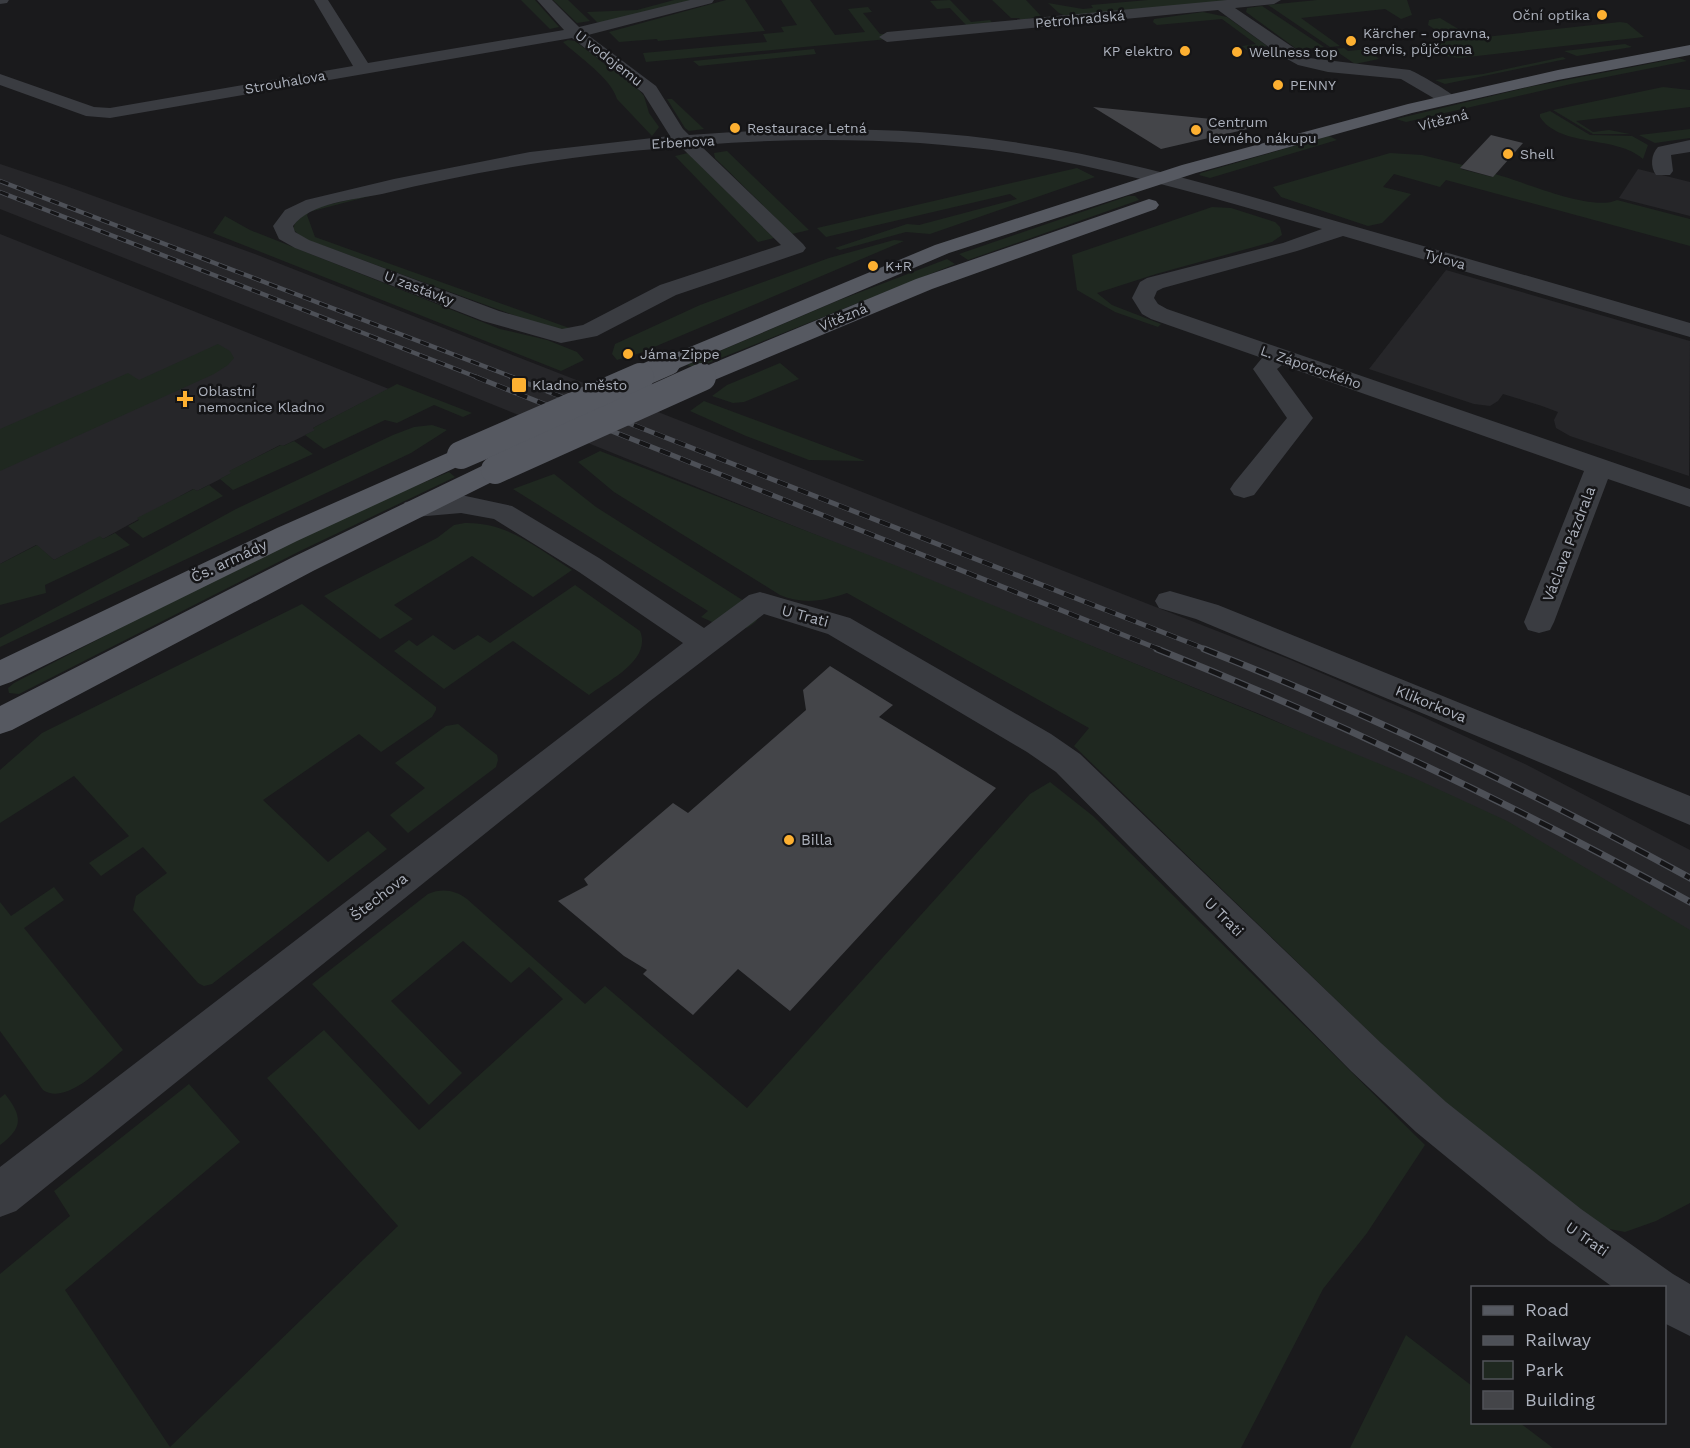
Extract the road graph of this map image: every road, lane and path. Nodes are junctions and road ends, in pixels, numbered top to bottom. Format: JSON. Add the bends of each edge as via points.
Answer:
{"nodes":[{"id":1,"x":321,"y":0,"type":"edge"},
{"id":2,"x":544,"y":0,"type":"edge"},
{"id":3,"x":707,"y":0,"type":"edge"},
{"id":4,"x":1274,"y":0,"type":"edge"},
{"id":5,"x":1221,"y":6,"type":"junction"},
{"id":6,"x":1043,"y":7,"type":"dead end"},
{"id":7,"x":1058,"y":22,"type":"junction"},
{"id":8,"x":575,"y":32,"type":"junction"},
{"id":9,"x":887,"y":37,"type":"dead end"},
{"id":10,"x":1690,"y":50,"type":"edge"},
{"id":11,"x":1690,"y":66,"type":"edge"},
{"id":12,"x":363,"y":69,"type":"junction"},
{"id":13,"x":0,"y":79,"type":"edge"},
{"id":14,"x":1597,"y":85,"type":"dead end"},
{"id":15,"x":1448,"y":99,"type":"junction"},
{"id":16,"x":1523,"y":101,"type":"dead end"},
{"id":17,"x":1448,"y":118,"type":"dead end"},
{"id":18,"x":687,"y":142,"type":"junction"},
{"id":19,"x":1690,"y":146,"type":"edge"},
{"id":20,"x":1663,"y":171,"type":"dead end"},
{"id":21,"x":1236,"y":177,"type":"dead end"},
{"id":22,"x":1156,"y":180,"type":"junction"},
{"id":23,"x":1201,"y":188,"type":"junction"},
{"id":24,"x":287,"y":219,"type":"joint"},
{"id":25,"x":1343,"y":229,"type":"junction"},
{"id":26,"x":1690,"y":330,"type":"edge"},
{"id":27,"x":572,"y":335,"type":"joint"},
{"id":28,"x":1277,"y":356,"type":"junction"},
{"id":29,"x":461,"y":455,"type":"joint"},
{"id":30,"x":1599,"y":467,"type":"junction"},
{"id":31,"x":1244,"y":489,"type":"dead end"},
{"id":32,"x":1690,"y":498,"type":"edge"},
{"id":33,"x":415,"y":508,"type":"junction"},
{"id":34,"x":1170,"y":601,"type":"dead end"},
{"id":35,"x":760,"y":602,"type":"joint"},
{"id":36,"x":1539,"y":622,"type":"dead end"},
{"id":37,"x":706,"y":644,"type":"junction"},
{"id":38,"x":0,"y":674,"type":"edge"},
{"id":39,"x":0,"y":721,"type":"edge"},
{"id":40,"x":1690,"y":811,"type":"edge"},
{"id":41,"x":0,"y":1195,"type":"edge"},
{"id":42,"x":1654,"y":1286,"type":"edge"},
{"id":43,"x":1666,"y":1295,"type":"edge"},
{"id":44,"x":1690,"y":1312,"type":"edge"}],
"edges":[{"from":1,"to":12,"type":"street"},
{"from":2,"to":8,"type":"street","name":"U vodojemu"},
{"from":3,"to":8,"type":"street","name":"Strouhalova","via":[[613,26]]},
{"from":4,"to":5,"type":"street","name":"Petrohradská"},
{"from":5,"to":7,"type":"street","name":"Petrohradská"},
{"from":5,"to":15,"type":"street","name":"Vítězná","via":[[1304,62],[1404,74]]},
{"from":6,"to":7,"type":"street"},
{"from":7,"to":9,"type":"street","name":"Petrohradská"},
{"from":8,"to":12,"type":"street","name":"Strouhalova"},
{"from":8,"to":18,"type":"street","name":"U vodojemu","via":[[650,90],[672,127]]},
{"from":10,"to":15,"type":"main road","name":"Vítězná"},
{"from":11,"to":14,"type":"main road"},
{"from":12,"to":13,"type":"street","name":"Strouhalova","via":[[100,113]]},
{"from":15,"to":22,"type":"main road","name":"Vítězná","via":[[1317,132]]},
{"from":16,"to":17,"type":"main road","name":"Vítězná"},
{"from":18,"to":22,"type":"street","name":"Erbenova","via":[[804,138],[950,142],[1054,154]]},
{"from":18,"to":24,"type":"street","name":"Erbenova","via":[[599,148],[493,165],[313,204]]},
{"from":18,"to":27,"type":"street","name":"U vodojemu","via":[[796,248],[668,290],[589,332]]},
{"from":19,"to":20,"type":"street","via":[[1665,151]]},
{"from":21,"to":23,"type":"main road","name":"Vítězná"},
{"from":22,"to":23,"type":"street","name":"Vítězná"},
{"from":22,"to":29,"type":"main road","name":"Vítězná","bridge":true,"via":[[942,249]]},
{"from":23,"to":25,"type":"street","name":"Tylova"},
{"from":23,"to":33,"type":"main road","name":"Vítězná","bridge":true,"via":[[924,285],[703,376]]},
{"from":24,"to":27,"type":"street","name":"U zastávky","via":[[283,226],[286,235],[302,244],[507,321],[551,335]]},
{"from":25,"to":26,"type":"street","name":"Tylova"},
{"from":25,"to":28,"type":"street","name":"L. Zápotockého","via":[[1155,283],[1144,292],[1146,303],[1159,314]]},
{"from":28,"to":30,"type":"street","name":"L. Zápotockého"},
{"from":28,"to":31,"type":"street","via":[[1265,369],[1300,418]]},
{"from":29,"to":38,"type":"main road","name":"Čs. armády","via":[[229,561]]},
{"from":30,"to":32,"type":"street","name":"L. Zápotockého"},
{"from":30,"to":36,"type":"street","name":"Václava Pázdrala"},
{"from":33,"to":37,"type":"street","via":[[461,504],[502,512],[590,565]]},
{"from":33,"to":39,"type":"main road"},
{"from":34,"to":40,"type":"street","name":"Klikorkova","via":[[1218,616]]},
{"from":35,"to":37,"type":"street","name":"Štechova"},
{"from":35,"to":42,"type":"street","name":"U Trati","via":[[789,614],[839,626],[1068,763],[1431,1117],[1548,1212]]},
{"from":37,"to":41,"type":"street","name":"Štechova","via":[[639,692]]},
{"from":43,"to":44,"type":"street"}]}
